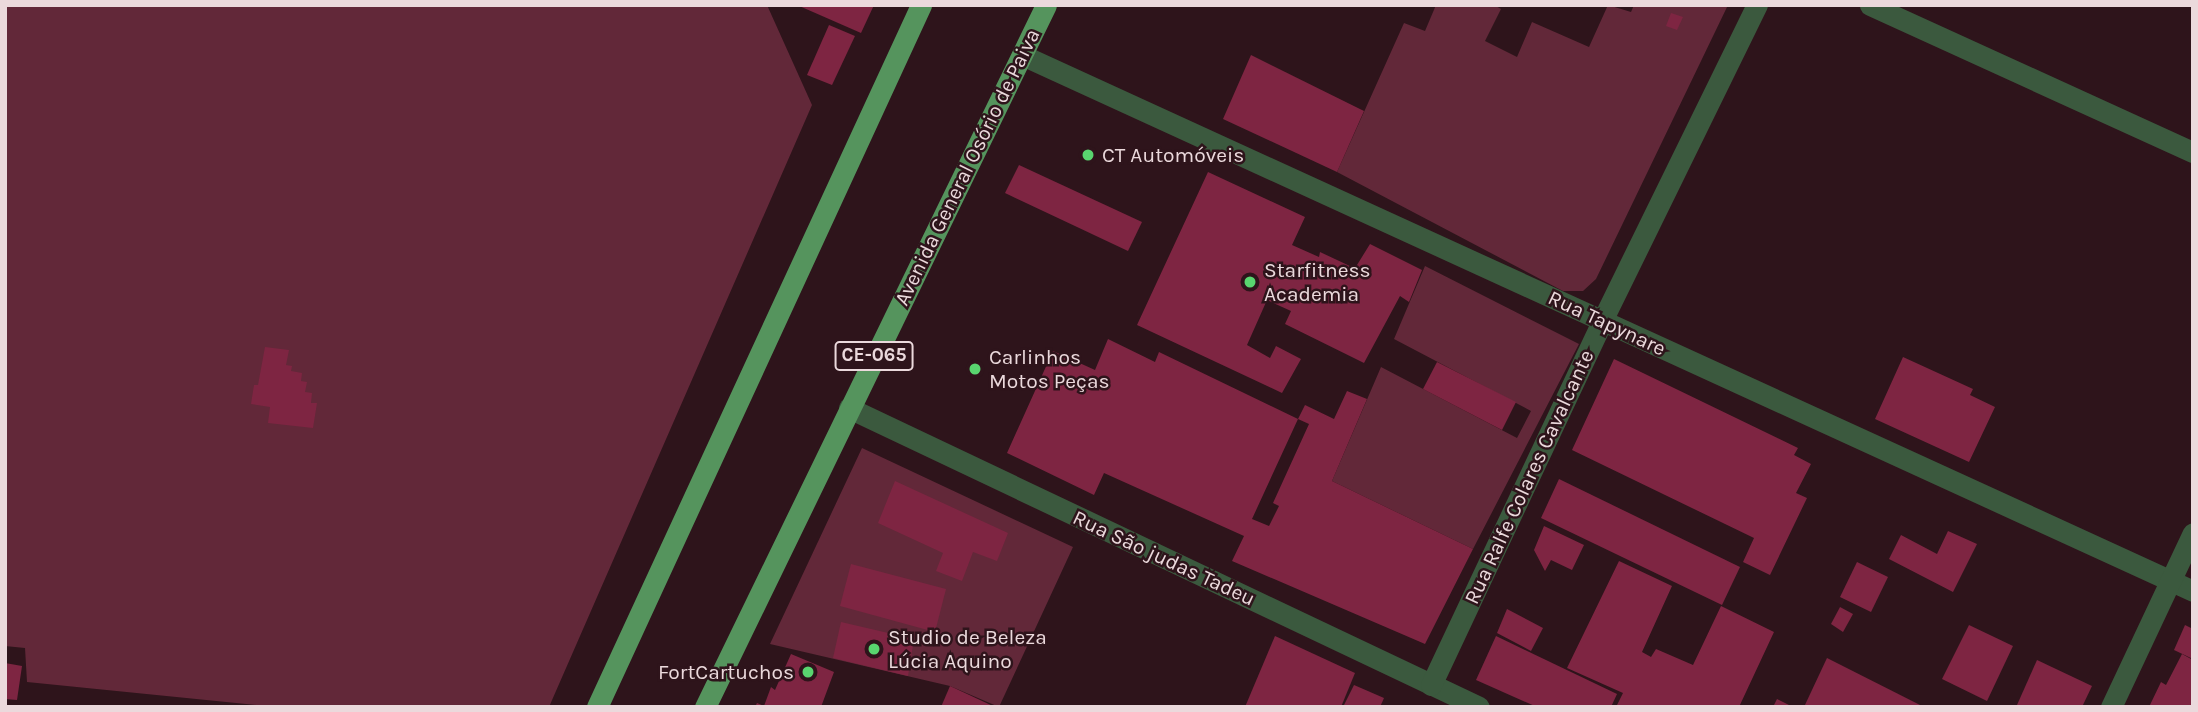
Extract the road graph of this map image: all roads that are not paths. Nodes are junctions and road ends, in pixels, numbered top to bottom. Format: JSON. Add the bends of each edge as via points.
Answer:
{"nodes":[{"id":1,"x":921,"y":5,"type":"edge"},
{"id":2,"x":1046,"y":5,"type":"edge"},
{"id":3,"x":1757,"y":5,"type":"edge"},
{"id":4,"x":1870,"y":5,"type":"edge"},
{"id":5,"x":1022,"y":55,"type":"junction"},
{"id":6,"x":2193,"y":152,"type":"edge"},
{"id":7,"x":1602,"y":321,"type":"junction"},
{"id":8,"x":849,"y":408,"type":"junction"},
{"id":9,"x":2193,"y":533,"type":"edge"},
{"id":10,"x":2171,"y":580,"type":"junction"},
{"id":11,"x":2193,"y":591,"type":"edge"},
{"id":12,"x":1431,"y":685,"type":"junction"},
{"id":13,"x":597,"y":707,"type":"edge"},
{"id":14,"x":705,"y":707,"type":"edge"},
{"id":15,"x":1479,"y":707,"type":"edge"},
{"id":16,"x":2111,"y":707,"type":"edge"}],
"edges":[{"from":1,"to":13,"type":"main road"},
{"from":2,"to":5,"type":"main road","name":"Avenida General Osório de Paiva","number":"CE-065"},
{"from":3,"to":7,"type":"street","name":"Rua Ralfe Colares Cavalcante"},
{"from":4,"to":6,"type":"street"},
{"from":5,"to":7,"type":"street","name":"Rua Tapynare"},
{"from":5,"to":8,"type":"main road","name":"Avenida General Osório de Paiva","number":"CE-065"},
{"from":7,"to":10,"type":"street","name":"Rua Tapynare"},
{"from":7,"to":12,"type":"street","name":"Rua Ralfe Colares Cavalcante"},
{"from":8,"to":12,"type":"street","name":"Rua São judas Tadeu"},
{"from":8,"to":14,"type":"main road","name":"Avenida General Osório de Paiva","number":"CE-065"},
{"from":9,"to":10,"type":"street"},
{"from":10,"to":11,"type":"street","name":"Rua Tapynare"},
{"from":10,"to":16,"type":"street"},
{"from":12,"to":15,"type":"street","name":"Rua São judas Tadeu"}]}
